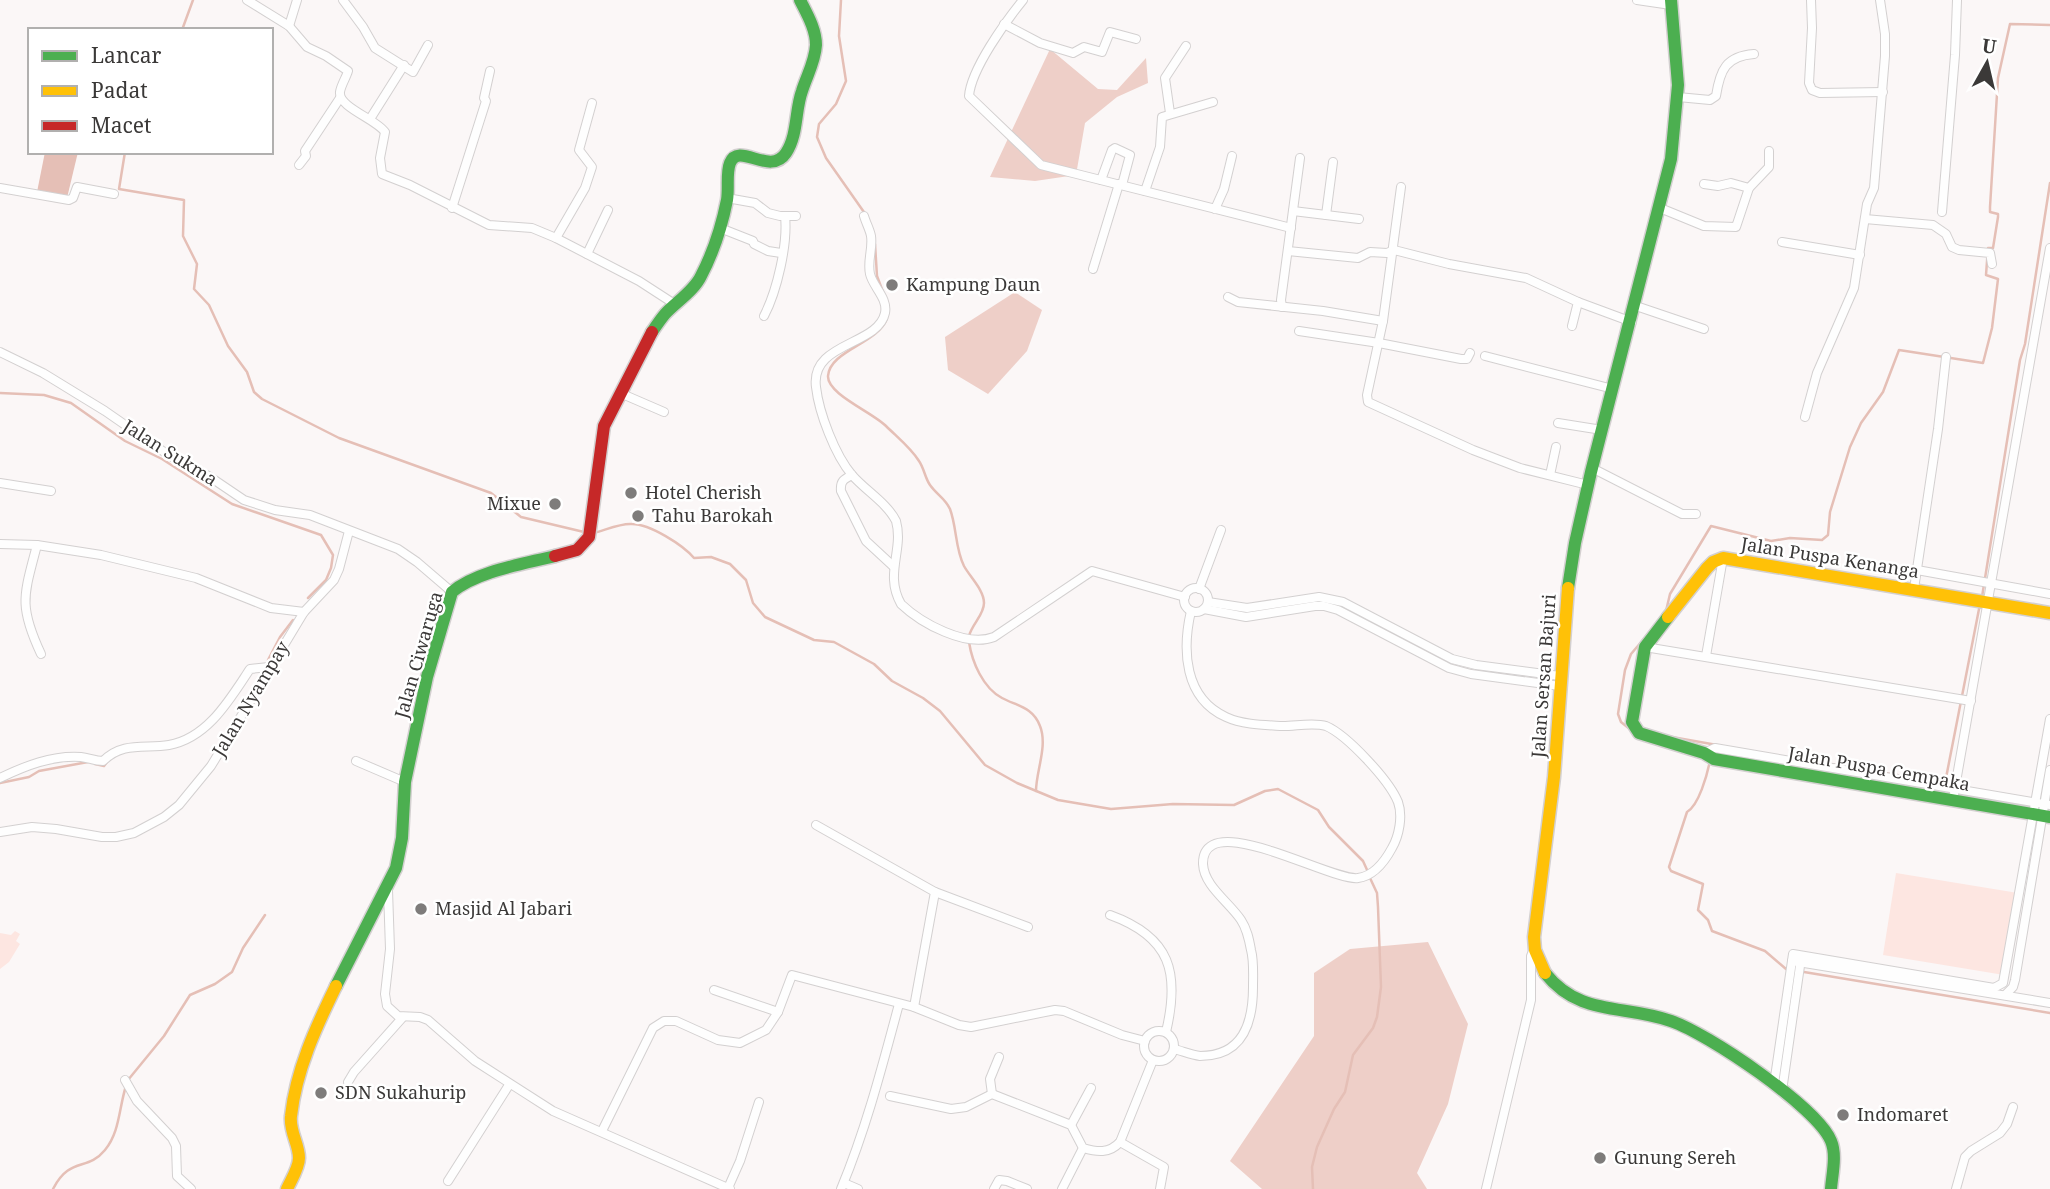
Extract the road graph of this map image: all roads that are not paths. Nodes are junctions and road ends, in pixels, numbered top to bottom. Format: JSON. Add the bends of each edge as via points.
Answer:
{"nodes":[{"id":1,"x":247,"y":0,"type":"edge"},
{"id":2,"x":297,"y":0,"type":"edge"},
{"id":3,"x":343,"y":0,"type":"edge"},
{"id":4,"x":800,"y":0,"type":"edge"},
{"id":5,"x":1023,"y":0,"type":"edge"},
{"id":6,"x":1637,"y":0,"type":"edge"},
{"id":7,"x":1811,"y":0,"type":"edge"},
{"id":8,"x":1880,"y":0,"type":"edge"},
{"id":9,"x":1957,"y":0,"type":"edge"},
{"id":10,"x":1671,"y":2,"type":"edge"},
{"id":11,"x":1004,"y":24,"type":"junction"},
{"id":12,"x":289,"y":26,"type":"junction"},
{"id":13,"x":1136,"y":39,"type":"dead end"},
{"id":14,"x":429,"y":45,"type":"dead end"},
{"id":15,"x":1186,"y":46,"type":"dead end"},
{"id":16,"x":1754,"y":54,"type":"dead end"},
{"id":17,"x":404,"y":65,"type":"junction"},
{"id":18,"x":490,"y":71,"type":"dead end"},
{"id":19,"x":1883,"y":92,"type":"junction"},
{"id":20,"x":1678,"y":97,"type":"junction"},
{"id":21,"x":340,"y":98,"type":"junction"},
{"id":22,"x":1213,"y":102,"type":"dead end"},
{"id":23,"x":592,"y":103,"type":"dead end"},
{"id":24,"x":1171,"y":113,"type":"junction"},
{"id":25,"x":370,"y":119,"type":"junction"},
{"id":26,"x":1769,"y":151,"type":"dead end"},
{"id":27,"x":1232,"y":156,"type":"dead end"},
{"id":28,"x":1300,"y":158,"type":"dead end"},
{"id":29,"x":1333,"y":162,"type":"dead end"},
{"id":30,"x":299,"y":165,"type":"dead end"},
{"id":31,"x":1101,"y":180,"type":"junction"},
{"id":32,"x":1121,"y":184,"type":"junction"},
{"id":33,"x":1704,"y":184,"type":"dead end"},
{"id":34,"x":1401,"y":187,"type":"dead end"},
{"id":35,"x":0,"y":188,"type":"edge"},
{"id":36,"x":1749,"y":188,"type":"junction"},
{"id":37,"x":1145,"y":191,"type":"junction"},
{"id":38,"x":114,"y":194,"type":"dead end"},
{"id":39,"x":727,"y":198,"type":"junction"},
{"id":40,"x":452,"y":208,"type":"junction"},
{"id":41,"x":1660,"y":208,"type":"junction"},
{"id":42,"x":1214,"y":209,"type":"junction"},
{"id":43,"x":608,"y":210,"type":"dead end"},
{"id":44,"x":1293,"y":211,"type":"junction"},
{"id":45,"x":1942,"y":212,"type":"dead end"},
{"id":46,"x":1326,"y":215,"type":"junction"},
{"id":47,"x":785,"y":216,"type":"junction"},
{"id":48,"x":796,"y":216,"type":"dead end"},
{"id":49,"x":864,"y":216,"type":"dead end"},
{"id":50,"x":1359,"y":219,"type":"dead end"},
{"id":51,"x":1865,"y":219,"type":"junction"},
{"id":52,"x":720,"y":228,"type":"junction"},
{"id":53,"x":1291,"y":228,"type":"junction"},
{"id":54,"x":556,"y":238,"type":"junction"},
{"id":55,"x":1782,"y":242,"type":"dead end"},
{"id":56,"x":2050,"y":248,"type":"edge"},
{"id":57,"x":1394,"y":250,"type":"junction"},
{"id":58,"x":1288,"y":251,"type":"junction"},
{"id":59,"x":781,"y":253,"type":"junction"},
{"id":60,"x":587,"y":254,"type":"junction"},
{"id":61,"x":1860,"y":255,"type":"junction"},
{"id":62,"x":1992,"y":264,"type":"dead end"},
{"id":63,"x":1093,"y":269,"type":"dead end"},
{"id":64,"x":2047,"y":291,"type":"edge"},
{"id":65,"x":1228,"y":298,"type":"dead end"},
{"id":66,"x":1578,"y":302,"type":"junction"},
{"id":67,"x":676,"y":305,"type":"junction"},
{"id":68,"x":1636,"y":306,"type":"junction"},
{"id":69,"x":1282,"y":307,"type":"junction"},
{"id":70,"x":764,"y":316,"type":"dead end"},
{"id":71,"x":1383,"y":321,"type":"junction"},
{"id":72,"x":1632,"y":322,"type":"junction"},
{"id":73,"x":1572,"y":326,"type":"dead end"},
{"id":74,"x":1704,"y":329,"type":"dead end"},
{"id":75,"x":1299,"y":331,"type":"dead end"},
{"id":76,"x":1379,"y":343,"type":"junction"},
{"id":77,"x":0,"y":352,"type":"edge"},
{"id":78,"x":1470,"y":353,"type":"dead end"},
{"id":79,"x":1485,"y":356,"type":"dead end"},
{"id":80,"x":1946,"y":357,"type":"dead end"},
{"id":81,"x":1613,"y":389,"type":"junction"},
{"id":82,"x":620,"y":393,"type":"junction"},
{"id":83,"x":664,"y":412,"type":"dead end"},
{"id":84,"x":1805,"y":417,"type":"dead end"},
{"id":85,"x":1558,"y":423,"type":"dead end"},
{"id":86,"x":1602,"y":430,"type":"junction"},
{"id":87,"x":1556,"y":447,"type":"dead end"},
{"id":88,"x":1592,"y":468,"type":"junction"},
{"id":89,"x":852,"y":475,"type":"junction"},
{"id":90,"x":1550,"y":475,"type":"junction"},
{"id":91,"x":0,"y":483,"type":"edge"},
{"id":92,"x":1588,"y":485,"type":"junction"},
{"id":93,"x":51,"y":491,"type":"dead end"},
{"id":94,"x":1696,"y":514,"type":"dead end"},
{"id":95,"x":1221,"y":530,"type":"dead end"},
{"id":96,"x":349,"y":531,"type":"junction"},
{"id":97,"x":0,"y":544,"type":"edge"},
{"id":98,"x":37,"y":545,"type":"junction"},
{"id":99,"x":1723,"y":558,"type":"junction"},
{"id":100,"x":893,"y":566,"type":"junction"},
{"id":101,"x":1917,"y":570,"type":"junction"},
{"id":102,"x":1992,"y":584,"type":"junction"},
{"id":103,"x":1199,"y":589,"type":"junction"},
{"id":104,"x":1914,"y":589,"type":"junction"},
{"id":105,"x":452,"y":592,"type":"junction"},
{"id":106,"x":2050,"y":594,"type":"edge"},
{"id":107,"x":1185,"y":597,"type":"junction"},
{"id":108,"x":1988,"y":603,"type":"junction"},
{"id":109,"x":1206,"y":606,"type":"junction"},
{"id":110,"x":1191,"y":611,"type":"junction"},
{"id":111,"x":304,"y":612,"type":"junction"},
{"id":112,"x":2050,"y":613,"type":"edge"},
{"id":113,"x":1375,"y":618,"type":"junction"},
{"id":114,"x":1369,"y":627,"type":"junction"},
{"id":115,"x":1645,"y":647,"type":"junction"},
{"id":116,"x":41,"y":654,"type":"dead end"},
{"id":117,"x":1706,"y":656,"type":"junction"},
{"id":118,"x":269,"y":667,"type":"junction"},
{"id":119,"x":1560,"y":681,"type":"junction"},
{"id":120,"x":1971,"y":701,"type":"junction"},
{"id":121,"x":2050,"y":719,"type":"edge"},
{"id":122,"x":1635,"y":730,"type":"joint"},
{"id":123,"x":356,"y":761,"type":"dead end"},
{"id":124,"x":2050,"y":770,"type":"edge"},
{"id":125,"x":0,"y":778,"type":"edge"},
{"id":126,"x":405,"y":782,"type":"junction"},
{"id":127,"x":1954,"y":794,"type":"junction"},
{"id":128,"x":2043,"y":810,"type":"edge"},
{"id":129,"x":816,"y":825,"type":"dead end"},
{"id":130,"x":0,"y":832,"type":"edge"},
{"id":131,"x":387,"y":886,"type":"junction"},
{"id":132,"x":935,"y":892,"type":"junction"},
{"id":133,"x":1110,"y":915,"type":"dead end"},
{"id":134,"x":1028,"y":927,"type":"dead end"},
{"id":135,"x":1534,"y":947,"type":"junction"},
{"id":136,"x":714,"y":990,"type":"dead end"},
{"id":137,"x":2002,"y":991,"type":"junction"},
{"id":138,"x":2050,"y":1003,"type":"edge"},
{"id":139,"x":900,"y":1004,"type":"junction"},
{"id":140,"x":914,"y":1007,"type":"junction"},
{"id":141,"x":778,"y":1013,"type":"junction"},
{"id":142,"x":403,"y":1017,"type":"junction"},
{"id":143,"x":1166,"y":1032,"type":"junction"},
{"id":144,"x":1145,"y":1041,"type":"junction"},
{"id":145,"x":1174,"y":1049,"type":"junction"},
{"id":146,"x":999,"y":1057,"type":"dead end"},
{"id":147,"x":1153,"y":1060,"type":"junction"},
{"id":148,"x":125,"y":1080,"type":"dead end"},
{"id":149,"x":348,"y":1082,"type":"dead end"},
{"id":150,"x":509,"y":1085,"type":"junction"},
{"id":151,"x":1778,"y":1087,"type":"junction"},
{"id":152,"x":1091,"y":1088,"type":"dead end"},
{"id":153,"x":992,"y":1094,"type":"junction"},
{"id":154,"x":890,"y":1096,"type":"dead end"},
{"id":155,"x":759,"y":1102,"type":"dead end"},
{"id":156,"x":2013,"y":1107,"type":"dead end"},
{"id":157,"x":1071,"y":1125,"type":"junction"},
{"id":158,"x":602,"y":1131,"type":"junction"},
{"id":159,"x":1120,"y":1143,"type":"junction"},
{"id":160,"x":1083,"y":1148,"type":"junction"},
{"id":161,"x":449,"y":1181,"type":"dead end"},
{"id":162,"x":842,"y":1186,"type":"edge"},
{"id":163,"x":729,"y":1188,"type":"edge"},
{"id":164,"x":191,"y":1189,"type":"edge"},
{"id":165,"x":287,"y":1189,"type":"edge"},
{"id":166,"x":858,"y":1189,"type":"edge"},
{"id":167,"x":994,"y":1189,"type":"edge"},
{"id":168,"x":1027,"y":1189,"type":"edge"},
{"id":169,"x":1062,"y":1189,"type":"edge"},
{"id":170,"x":1160,"y":1189,"type":"edge"},
{"id":171,"x":1486,"y":1189,"type":"edge"},
{"id":172,"x":1831,"y":1189,"type":"edge"},
{"id":173,"x":1956,"y":1189,"type":"edge"}],
"edges":[{"from":1,"to":12,"type":"street"},
{"from":2,"to":12,"type":"street"},
{"from":3,"to":17,"type":"street","via":[[375,48]]},
{"from":4,"to":39,"type":"street","name":"Jalan Ciwaruga","via":[[816,44],[792,138],[777,161],[763,162],[744,154],[734,157]]},
{"from":5,"to":11,"type":"street"},
{"from":6,"to":10,"type":"street"},
{"from":7,"to":19,"type":"street","via":[[1811,90]]},
{"from":8,"to":19,"type":"street","via":[[1885,41]]},
{"from":9,"to":45,"type":"street"},
{"from":10,"to":20,"type":"street","name":"Jalan Sersan Bajuri"},
{"from":11,"to":13,"type":"street","via":[[1073,54],[1084,47],[1100,53],[1110,32]]},
{"from":11,"to":31,"type":"street","via":[[969,96],[1041,165]]},
{"from":12,"to":21,"type":"street","via":[[307,47],[348,71]]},
{"from":14,"to":17,"type":"street","via":[[413,72]]},
{"from":15,"to":24,"type":"street","via":[[1165,78]]},
{"from":16,"to":20,"type":"street","via":[[1738,56],[1727,64],[1716,96],[1710,100]]},
{"from":17,"to":25,"type":"street"},
{"from":18,"to":40,"type":"street","via":[[477,134]]},
{"from":19,"to":51,"type":"street","via":[[1874,188]]},
{"from":20,"to":41,"type":"street","name":"Jalan Sersan Bajuri"},
{"from":21,"to":25,"type":"street"},
{"from":21,"to":30,"type":"street"},
{"from":22,"to":24,"type":"street"},
{"from":23,"to":54,"type":"street","via":[[579,150],[592,167]]},
{"from":24,"to":37,"type":"street","via":[[1162,118],[1160,147]]},
{"from":25,"to":40,"type":"street","via":[[385,132],[382,174]]},
{"from":26,"to":36,"type":"street","via":[[1769,167]]},
{"from":27,"to":42,"type":"street"},
{"from":28,"to":44,"type":"street"},
{"from":29,"to":46,"type":"street"},
{"from":31,"to":32,"type":"street"},
{"from":31,"to":32,"type":"street","via":[[1115,148],[1130,155]]},
{"from":32,"to":37,"type":"street"},
{"from":32,"to":63,"type":"street"},
{"from":33,"to":36,"type":"street"},
{"from":34,"to":57,"type":"street"},
{"from":35,"to":38,"type":"street","via":[[69,200],[77,187]]},
{"from":36,"to":41,"type":"street","via":[[1736,227],[1704,226]]},
{"from":37,"to":42,"type":"street"},
{"from":39,"to":47,"type":"street","via":[[751,201],[768,213]]},
{"from":39,"to":52,"type":"street","name":"Jalan Ciwaruga"},
{"from":40,"to":54,"type":"street","via":[[489,225],[532,228]]},
{"from":41,"to":68,"type":"street","name":"Jalan Sersan Bajuri"},
{"from":42,"to":53,"type":"street"},
{"from":43,"to":60,"type":"street"},
{"from":44,"to":46,"type":"street"},
{"from":44,"to":53,"type":"street"},
{"from":46,"to":50,"type":"street"},
{"from":47,"to":48,"type":"street"},
{"from":47,"to":59,"type":"street"},
{"from":49,"to":89,"type":"street","via":[[871,237],[870,276],[885,303],[885,314],[873,330],[823,362],[815,385],[830,436]]},
{"from":51,"to":61,"type":"street"},
{"from":51,"to":62,"type":"street","via":[[1933,225],[1946,234],[1952,247],[1990,253]]},
{"from":52,"to":59,"type":"street"},
{"from":52,"to":67,"type":"street","name":"Jalan Ciwaruga","via":[[700,279]]},
{"from":53,"to":58,"type":"street"},
{"from":54,"to":60,"type":"street"},
{"from":55,"to":61,"type":"street"},
{"from":56,"to":64,"type":"street"},
{"from":57,"to":58,"type":"street","via":[[1358,258]]},
{"from":57,"to":66,"type":"street","via":[[1526,278]]},
{"from":57,"to":71,"type":"street"},
{"from":58,"to":69,"type":"street"},
{"from":59,"to":70,"type":"street","via":[[778,281]]},
{"from":60,"to":67,"type":"street"},
{"from":61,"to":84,"type":"street","via":[[1854,288],[1817,373]]},
{"from":64,"to":102,"type":"street"},
{"from":65,"to":69,"type":"street"},
{"from":66,"to":72,"type":"street"},
{"from":66,"to":73,"type":"street"},
{"from":67,"to":82,"type":"street","name":"Jalan Ciwaruga","via":[[649,336]]},
{"from":68,"to":72,"type":"street","name":"Jalan Sersan Bajuri"},
{"from":68,"to":74,"type":"street"},
{"from":69,"to":71,"type":"street"},
{"from":71,"to":76,"type":"street"},
{"from":72,"to":81,"type":"street","name":"Jalan Sersan Bajuri"},
{"from":75,"to":76,"type":"street"},
{"from":76,"to":78,"type":"street","via":[[1461,359]]},
{"from":76,"to":90,"type":"street","via":[[1367,395],[1370,404],[1473,450]]},
{"from":77,"to":96,"type":"street","name":"Jalan Sukma","via":[[43,373],[244,500],[310,515]]},
{"from":79,"to":81,"type":"street"},
{"from":80,"to":101,"type":"street"},
{"from":81,"to":86,"type":"street","name":"Jalan Sersan Bajuri"},
{"from":82,"to":83,"type":"street"},
{"from":82,"to":105,"type":"street","name":"Jalan Ciwaruga","via":[[604,426],[589,532],[577,550],[494,572]]},
{"from":85,"to":86,"type":"street"},
{"from":86,"to":88,"type":"street","name":"Jalan Sersan Bajuri"},
{"from":87,"to":90,"type":"street"},
{"from":88,"to":92,"type":"street","name":"Jalan Sersan Bajuri"},
{"from":88,"to":94,"type":"street","via":[[1682,513]]},
{"from":89,"to":100,"type":"street","via":[[896,521]]},
{"from":89,"to":100,"type":"street","via":[[843,479],[841,491],[866,541]]},
{"from":90,"to":92,"type":"street"},
{"from":91,"to":93,"type":"street"},
{"from":92,"to":119,"type":"street","name":"Jalan Sersan Bajuri","via":[[1570,579]]},
{"from":95,"to":103,"type":"street"},
{"from":96,"to":105,"type":"street","via":[[398,549]]},
{"from":96,"to":111,"type":"street","name":"Jalan Nyampay","via":[[334,580]]},
{"from":97,"to":98,"type":"street"},
{"from":98,"to":111,"type":"street","via":[[173,572],[271,608]]},
{"from":98,"to":116,"type":"street","via":[[24,608]]},
{"from":99,"to":104,"type":"street","name":"Jalan Puspa Kenanga"},
{"from":99,"to":115,"type":"street","name":"Jalan Puspa Kenanga","via":[[1707,568]]},
{"from":99,"to":117,"type":"street"},
{"from":100,"to":107,"type":"street","via":[[901,604],[948,633],[972,641],[994,637],[1092,571]]},
{"from":101,"to":102,"type":"street","name":"Jalan Puspa Kenanga"},
{"from":101,"to":104,"type":"street"},
{"from":102,"to":106,"type":"street","name":"Jalan Puspa Kenanga"},
{"from":102,"to":108,"type":"street"},
{"from":103,"to":107,"type":"street","via":[[1190,590]]},
{"from":103,"to":109,"type":"street","via":[[1206,594]]},
{"from":104,"to":108,"type":"street","name":"Jalan Puspa Kenanga"},
{"from":105,"to":126,"type":"street","name":"Jalan Ciwaruga","via":[[427,677]]},
{"from":107,"to":110,"type":"street"},
{"from":108,"to":112,"type":"street","name":"Jalan Puspa Kenanga"},
{"from":108,"to":120,"type":"street"},
{"from":109,"to":110,"type":"street"},
{"from":109,"to":113,"type":"street","via":[[1247,608],[1325,597]]},
{"from":109,"to":114,"type":"street","via":[[1246,617],[1324,606]]},
{"from":110,"to":145,"type":"street","via":[[1188,668],[1203,699],[1238,722],[1328,727],[1359,751],[1386,782],[1399,804],[1399,836],[1386,859],[1360,878],[1345,878],[1230,840],[1208,849],[1203,862],[1206,878],[1241,919],[1247,933],[1253,1004],[1247,1030],[1234,1046],[1199,1056]]},
{"from":111,"to":118,"type":"street","name":"Jalan Nyampay"},
{"from":113,"to":114,"type":"street"},
{"from":113,"to":119,"type":"street","via":[[1452,659]]},
{"from":114,"to":119,"type":"street","via":[[1449,668]]},
{"from":115,"to":117,"type":"street"},
{"from":115,"to":122,"type":"street","name":"Jalan Puspa Kenanga","via":[[1632,716]]},
{"from":117,"to":120,"type":"street"},
{"from":118,"to":125,"type":"street","via":[[250,669],[223,710],[175,743],[130,746],[103,761],[82,757],[42,761]]},
{"from":118,"to":130,"type":"street","name":"Jalan Nyampay","via":[[199,783],[164,817],[134,834],[116,837],[32,827]]},
{"from":119,"to":135,"type":"street","name":"Jalan Sersan Bajuri","via":[[1559,733]]},
{"from":120,"to":127,"type":"street"},
{"from":121,"to":128,"type":"street"},
{"from":122,"to":127,"type":"street","name":"Jalan Puspa Cempaka","via":[[1711,753]]},
{"from":123,"to":126,"type":"street"},
{"from":124,"to":128,"type":"street"},
{"from":126,"to":131,"type":"street","name":"Jalan Ciwaruga","via":[[402,838]]},
{"from":127,"to":128,"type":"street","name":"Jalan Puspa Cempaka"},
{"from":128,"to":137,"type":"street","via":[[2010,979],[2013,987]]},
{"from":129,"to":132,"type":"street"},
{"from":131,"to":142,"type":"street","via":[[390,949],[385,995],[387,1006]]},
{"from":131,"to":165,"type":"street","name":"Jalan Ciwaruga","via":[[304,1058],[290,1112],[298,1164]]},
{"from":132,"to":134,"type":"street"},
{"from":132,"to":140,"type":"street"},
{"from":133,"to":143,"type":"street","via":[[1142,930],[1168,964],[1173,1001]]},
{"from":135,"to":151,"type":"street","name":"Jalan Sersan Bajuri","via":[[1546,976],[1561,993],[1592,1006],[1675,1022]]},
{"from":135,"to":171,"type":"street","via":[[1531,1000]]},
{"from":136,"to":141,"type":"street"},
{"from":137,"to":138,"type":"street"},
{"from":137,"to":151,"type":"street","via":[[1798,960]]},
{"from":139,"to":140,"type":"street"},
{"from":139,"to":141,"type":"street","via":[[792,975]]},
{"from":139,"to":162,"type":"street","via":[[868,1117]]},
{"from":140,"to":144,"type":"street","via":[[971,1027],[1055,1010]]},
{"from":141,"to":158,"type":"street","via":[[766,1030],[740,1043],[718,1040],[676,1021],[653,1028]]},
{"from":142,"to":149,"type":"street"},
{"from":142,"to":150,"type":"street","via":[[428,1020]]},
{"from":143,"to":144,"type":"street","via":[[1154,1032]]},
{"from":143,"to":145,"type":"street"},
{"from":144,"to":147,"type":"street","via":[[1145,1052]]},
{"from":145,"to":147,"type":"street","via":[[1168,1058]]},
{"from":146,"to":153,"type":"street","via":[[990,1079]]},
{"from":147,"to":159,"type":"street"},
{"from":148,"to":164,"type":"street","via":[[137,1101],[172,1138],[177,1176]]},
{"from":150,"to":158,"type":"street","via":[[553,1111]]},
{"from":150,"to":161,"type":"street"},
{"from":151,"to":172,"type":"street","name":"Jalan Sersan Bajuri","via":[[1825,1129],[1832,1143]]},
{"from":152,"to":157,"type":"street"},
{"from":153,"to":154,"type":"street","via":[[951,1109]]},
{"from":153,"to":157,"type":"street"},
{"from":155,"to":163,"type":"street"},
{"from":156,"to":173,"type":"street","via":[[2000,1133],[1965,1157]]},
{"from":157,"to":160,"type":"street"},
{"from":158,"to":163,"type":"street"},
{"from":159,"to":160,"type":"street","via":[[1108,1151]]},
{"from":159,"to":170,"type":"street","via":[[1164,1167]]},
{"from":160,"to":169,"type":"street"},
{"from":162,"to":166,"type":"street"},
{"from":167,"to":168,"type":"street","via":[[999,1180]]}]}
